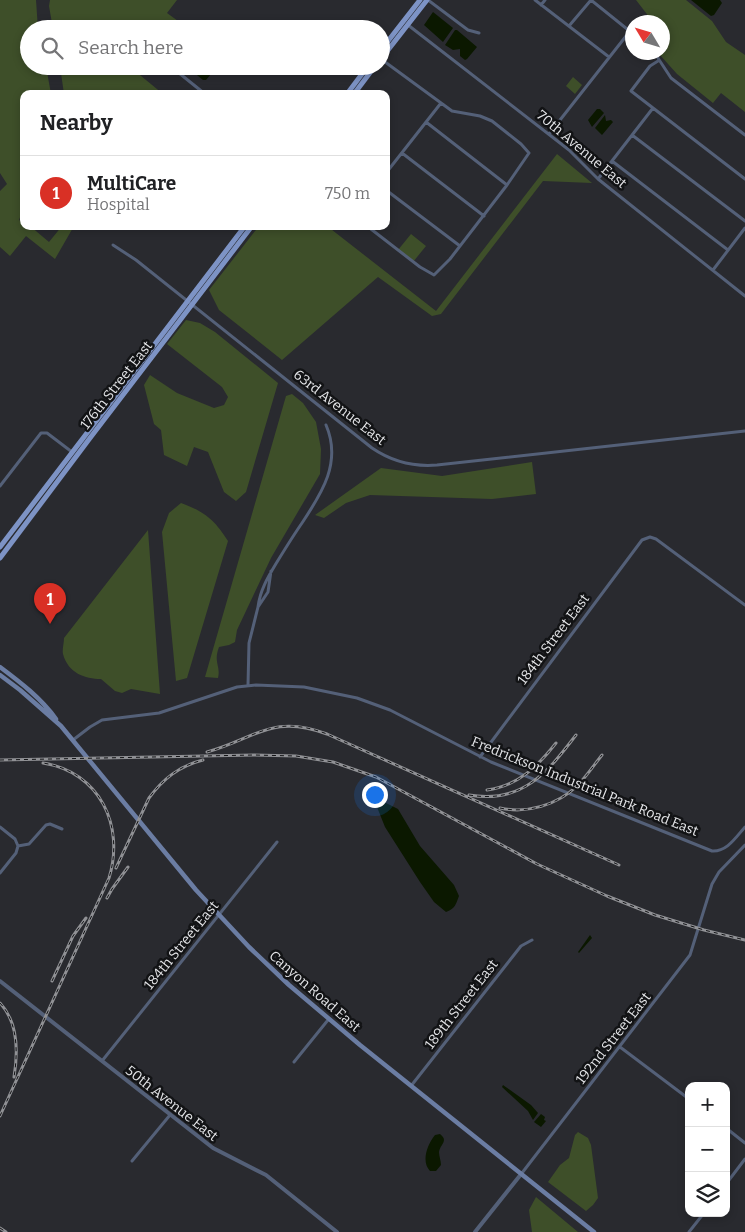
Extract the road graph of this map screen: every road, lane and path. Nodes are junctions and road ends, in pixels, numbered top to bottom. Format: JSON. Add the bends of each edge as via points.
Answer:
{"nodes":[{"id":1,"x":420,"y":0,"type":"edge"},
{"id":2,"x":428,"y":0,"type":"edge"},
{"id":3,"x":535,"y":0,"type":"edge"},
{"id":4,"x":545,"y":0,"type":"edge"},
{"id":5,"x":591,"y":0,"type":"edge"},
{"id":6,"x":541,"y":5,"type":"junction"},
{"id":7,"x":405,"y":23,"type":"junction"},
{"id":8,"x":569,"y":26,"type":"junction"},
{"id":9,"x":625,"y":27,"type":"edge"},
{"id":10,"x":479,"y":33,"type":"dead end"},
{"id":11,"x":625,"y":39,"type":"edge"},
{"id":12,"x":390,"y":40,"type":"edge"},
{"id":13,"x":390,"y":46,"type":"edge"},
{"id":14,"x":609,"y":58,"type":"junction"},
{"id":15,"x":658,"y":61,"type":"joint"},
{"id":16,"x":390,"y":66,"type":"edge"},
{"id":17,"x":180,"y":75,"type":"edge"},
{"id":18,"x":361,"y":75,"type":"edge"},
{"id":19,"x":369,"y":75,"type":"edge"},
{"id":20,"x":200,"y":90,"type":"edge"},
{"id":21,"x":350,"y":90,"type":"edge"},
{"id":22,"x":357,"y":90,"type":"edge"},
{"id":23,"x":441,"y":104,"type":"junction"},
{"id":24,"x":653,"y":108,"type":"junction"},
{"id":25,"x":426,"y":122,"type":"junction"},
{"id":26,"x":549,"y":134,"type":"junction"},
{"id":27,"x":632,"y":135,"type":"junction"},
{"id":28,"x":745,"y":135,"type":"edge"},
{"id":29,"x":402,"y":153,"type":"junction"},
{"id":30,"x":612,"y":162,"type":"junction"},
{"id":31,"x":390,"y":168,"type":"edge"},
{"id":32,"x":598,"y":179,"type":"junction"},
{"id":33,"x":745,"y":179,"type":"edge"},
{"id":34,"x":507,"y":185,"type":"junction"},
{"id":35,"x":390,"y":193,"type":"edge"},
{"id":36,"x":484,"y":216,"type":"junction"},
{"id":37,"x":745,"y":221,"type":"edge"},
{"id":38,"x":745,"y":228,"type":"edge"},
{"id":39,"x":242,"y":230,"type":"edge"},
{"id":40,"x":249,"y":230,"type":"edge"},
{"id":41,"x":372,"y":230,"type":"edge"},
{"id":42,"x":113,"y":245,"type":"dead end"},
{"id":43,"x":460,"y":246,"type":"junction"},
{"id":44,"x":728,"y":250,"type":"junction"},
{"id":45,"x":713,"y":270,"type":"junction"},
{"id":46,"x":745,"y":296,"type":"edge"},
{"id":47,"x":189,"y":303,"type":"junction"},
{"id":48,"x":157,"y":341,"type":"junction"},
{"id":49,"x":149,"y":361,"type":"junction"},
{"id":50,"x":326,"y":425,"type":"dead end"},
{"id":51,"x":745,"y":431,"type":"edge"},
{"id":52,"x":85,"y":435,"type":"junction"},
{"id":53,"x":72,"y":452,"type":"junction"},
{"id":54,"x":74,"y":458,"type":"junction"},
{"id":55,"x":0,"y":486,"type":"edge"},
{"id":56,"x":0,"y":546,"type":"edge"},
{"id":57,"x":0,"y":558,"type":"edge"},
{"id":58,"x":745,"y":605,"type":"edge"},
{"id":59,"x":0,"y":667,"type":"edge"},
{"id":60,"x":0,"y":675,"type":"edge"},
{"id":61,"x":248,"y":686,"type":"junction"},
{"id":62,"x":60,"y":726,"type":"junction"},
{"id":63,"x":73,"y":740,"type":"junction"},
{"id":64,"x":480,"y":757,"type":"junction"},
{"id":65,"x":0,"y":827,"type":"edge"},
{"id":66,"x":745,"y":827,"type":"edge"},
{"id":67,"x":62,"y":829,"type":"dead end"},
{"id":68,"x":277,"y":842,"type":"dead end"},
{"id":69,"x":745,"y":845,"type":"edge"},
{"id":70,"x":18,"y":846,"type":"junction"},
{"id":71,"x":0,"y":873,"type":"edge"},
{"id":72,"x":219,"y":915,"type":"junction"},
{"id":73,"x":532,"y":940,"type":"dead end"},
{"id":74,"x":0,"y":981,"type":"edge"},
{"id":75,"x":328,"y":1020,"type":"junction"},
{"id":76,"x":620,"y":1047,"type":"junction"},
{"id":77,"x":101,"y":1062,"type":"junction"},
{"id":78,"x":294,"y":1062,"type":"dead end"},
{"id":79,"x":411,"y":1086,"type":"junction"},
{"id":80,"x":685,"y":1096,"type":"edge"},
{"id":81,"x":170,"y":1115,"type":"junction"},
{"id":82,"x":730,"y":1131,"type":"edge"},
{"id":83,"x":745,"y":1142,"type":"edge"},
{"id":84,"x":745,"y":1159,"type":"edge"},
{"id":85,"x":132,"y":1161,"type":"dead end"},
{"id":86,"x":522,"y":1173,"type":"junction"},
{"id":87,"x":730,"y":1179,"type":"edge"},
{"id":88,"x":701,"y":1217,"type":"edge"},
{"id":89,"x":337,"y":1232,"type":"edge"},
{"id":90,"x":475,"y":1232,"type":"edge"},
{"id":91,"x":594,"y":1232,"type":"edge"},
{"id":92,"x":689,"y":1232,"type":"edge"}],
"edges":[{"from":1,"to":7,"type":"main road"},
{"from":2,"to":7,"type":"main road"},
{"from":2,"to":10,"type":"street","via":[[468,30]]},
{"from":3,"to":6,"type":"street"},
{"from":4,"to":6,"type":"street"},
{"from":5,"to":8,"type":"street"},
{"from":5,"to":9,"type":"street"},
{"from":6,"to":8,"type":"street"},
{"from":7,"to":12,"type":"main road"},
{"from":7,"to":13,"type":"main road"},
{"from":7,"to":26,"type":"street","name":"70th Avenue East"},
{"from":8,"to":14,"type":"street"},
{"from":11,"to":14,"type":"street"},
{"from":14,"to":26,"type":"street"},
{"from":15,"to":24,"type":"street","via":[[650,66],[631,91]]},
{"from":15,"to":28,"type":"street","via":[[675,82]]},
{"from":16,"to":23,"type":"street"},
{"from":17,"to":20,"type":"street"},
{"from":18,"to":21,"type":"main road"},
{"from":19,"to":22,"type":"main road"},
{"from":23,"to":25,"type":"street"},
{"from":23,"to":34,"type":"street","via":[[457,113],[487,118],[529,153]]},
{"from":24,"to":27,"type":"street"},
{"from":24,"to":33,"type":"street"},
{"from":25,"to":29,"type":"street"},
{"from":25,"to":34,"type":"street"},
{"from":26,"to":32,"type":"street","name":"70th Avenue East"},
{"from":27,"to":30,"type":"street"},
{"from":27,"to":37,"type":"street"},
{"from":29,"to":31,"type":"street"},
{"from":29,"to":36,"type":"street"},
{"from":30,"to":32,"type":"street"},
{"from":30,"to":44,"type":"street"},
{"from":32,"to":45,"type":"street","name":"70th Avenue East"},
{"from":34,"to":36,"type":"street"},
{"from":35,"to":43,"type":"street"},
{"from":36,"to":43,"type":"street"},
{"from":38,"to":44,"type":"street"},
{"from":39,"to":47,"type":"main road","name":"176th Street East"},
{"from":40,"to":47,"type":"main road","name":"176th Street East"},
{"from":41,"to":43,"type":"street","via":[[434,275]]},
{"from":42,"to":47,"type":"street","name":"63rd Avenue East"},
{"from":44,"to":45,"type":"street"},
{"from":45,"to":46,"type":"street","name":"70th Avenue East"},
{"from":47,"to":48,"type":"main road","name":"176th Street East"},
{"from":47,"to":49,"type":"main road","name":"176th Street East"},
{"from":47,"to":51,"type":"street","name":"63rd Avenue East","via":[[372,448],[405,463],[437,465]]},
{"from":48,"to":49,"type":"main road"},
{"from":48,"to":52,"type":"main road","name":"176th Street East"},
{"from":49,"to":54,"type":"main road","name":"176th Street East"},
{"from":50,"to":61,"type":"street","via":[[332,448],[328,478],[271,571],[259,598],[248,642]]},
{"from":52,"to":53,"type":"main road","name":"176th Street East"},
{"from":52,"to":54,"type":"main road"},
{"from":53,"to":55,"type":"street","via":[[44,432]]},
{"from":53,"to":56,"type":"main road","name":"176th Street East"},
{"from":54,"to":57,"type":"main road","name":"176th Street East"},
{"from":58,"to":64,"type":"street","name":"184th Street East","via":[[656,539],[650,537],[640,541]]},
{"from":59,"to":62,"type":"main road","name":"Canyon Road East","via":[[34,695]]},
{"from":60,"to":62,"type":"main road","name":"Canyon Road East"},
{"from":61,"to":63,"type":"street","name":"Fredrickson Industrial Park Road East","via":[[158,713],[102,720]]},
{"from":61,"to":64,"type":"street","name":"Fredrickson Industrial Park Road East","via":[[304,687],[357,698],[401,715]]},
{"from":62,"to":63,"type":"main road","name":"Canyon Road East"},
{"from":63,"to":72,"type":"main road","name":"Canyon Road East"},
{"from":64,"to":66,"type":"street","name":"Fredrickson Industrial Park Road East","via":[[712,851],[727,847]]},
{"from":65,"to":70,"type":"street","via":[[16,839]]},
{"from":67,"to":70,"type":"street","via":[[46,825],[30,844]]},
{"from":68,"to":72,"type":"street","name":"184th Street East"},
{"from":69,"to":76,"type":"street","name":"192nd Street East","via":[[712,884],[690,955]]},
{"from":70,"to":71,"type":"street"},
{"from":72,"to":75,"type":"main road","name":"Canyon Road East","via":[[263,961]]},
{"from":72,"to":77,"type":"street","name":"184th Street East"},
{"from":73,"to":79,"type":"street","name":"189th Street East","via":[[521,946]]},
{"from":74,"to":77,"type":"street","name":"50th Avenue East"},
{"from":75,"to":78,"type":"street"},
{"from":75,"to":79,"type":"main road","name":"Canyon Road East"},
{"from":76,"to":80,"type":"street"},
{"from":76,"to":86,"type":"street","name":"192nd Street East"},
{"from":77,"to":81,"type":"street","name":"50th Avenue East"},
{"from":79,"to":86,"type":"main road","name":"Canyon Road East"},
{"from":81,"to":85,"type":"street"},
{"from":81,"to":89,"type":"street","name":"50th Avenue East","via":[[222,1155],[266,1175]]},
{"from":82,"to":83,"type":"street"},
{"from":84,"to":87,"type":"street"},
{"from":86,"to":90,"type":"street","name":"192nd Street East"},
{"from":86,"to":91,"type":"main road","name":"Canyon Road East"},
{"from":88,"to":92,"type":"street"}]}
